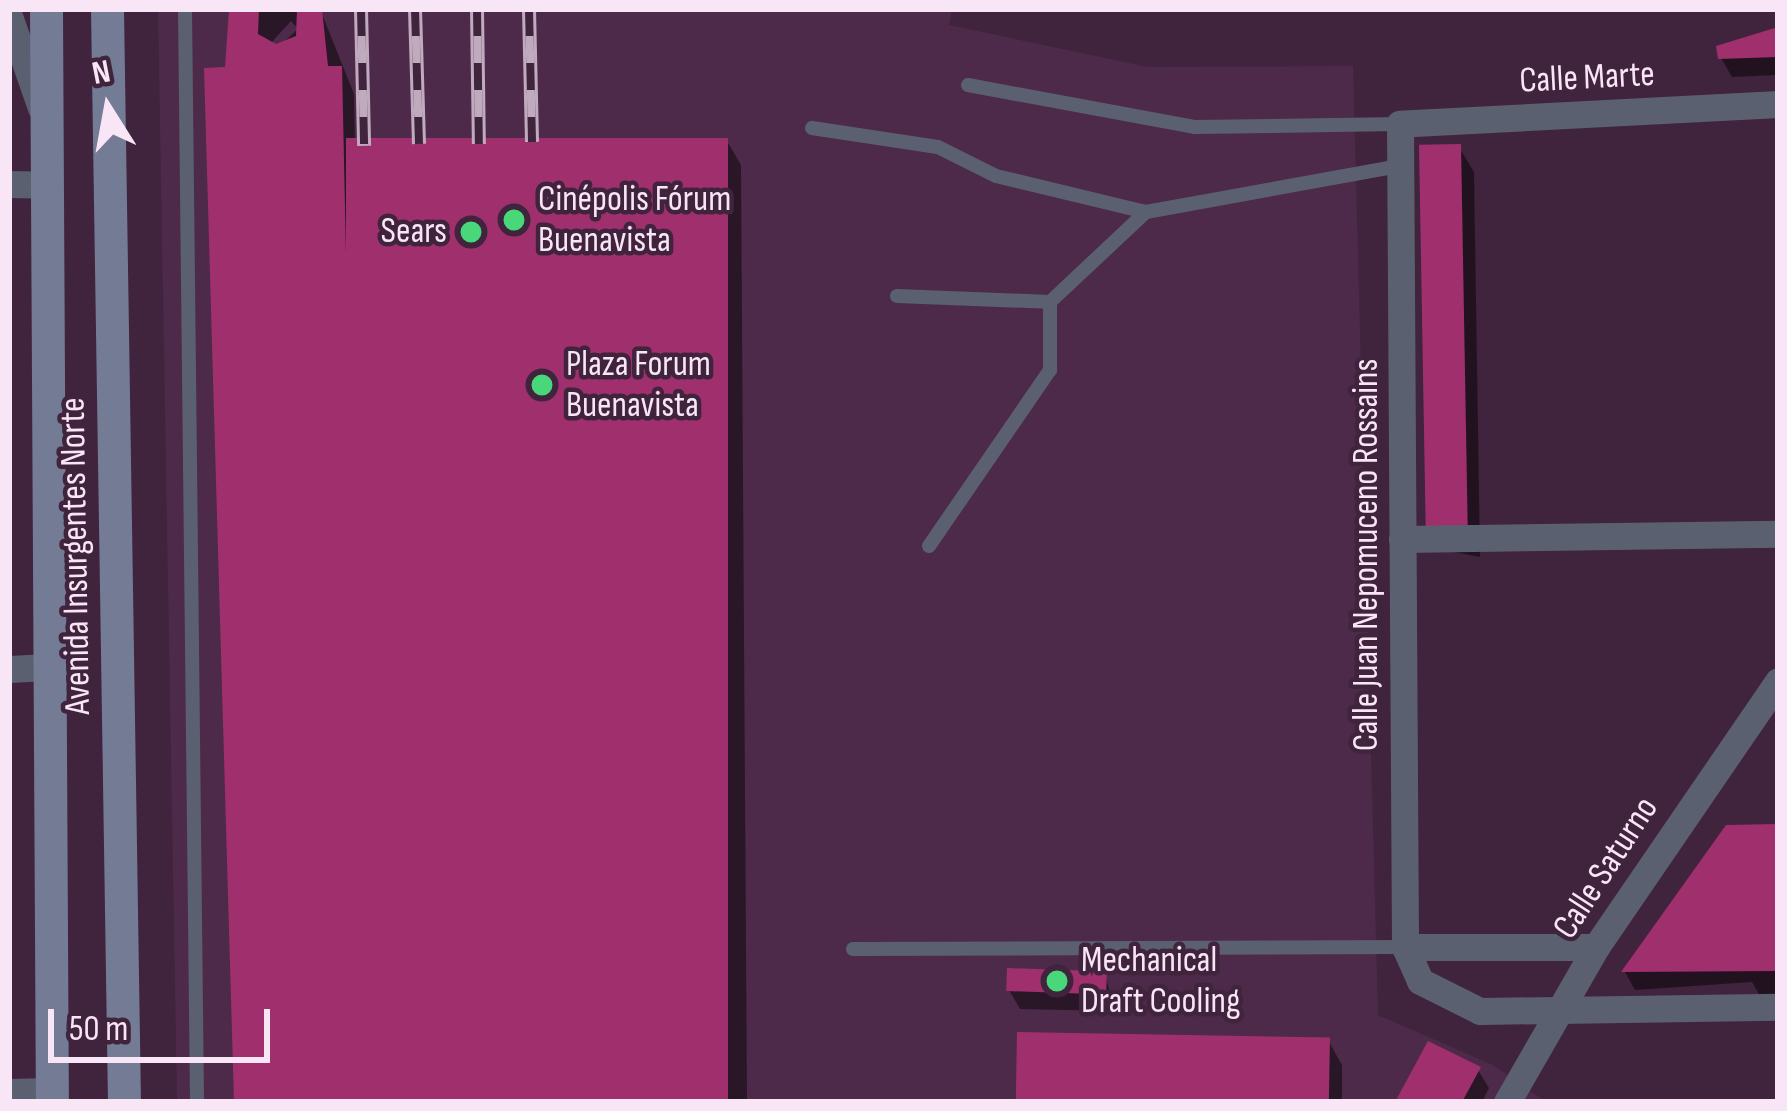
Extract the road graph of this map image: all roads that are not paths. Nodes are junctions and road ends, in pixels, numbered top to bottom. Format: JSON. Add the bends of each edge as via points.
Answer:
{"nodes":[{"id":1,"x":107,"y":9,"type":"edge"},
{"id":2,"x":185,"y":9,"type":"edge"},
{"id":3,"x":46,"y":10,"type":"edge"},
{"id":4,"x":9,"y":16,"type":"edge"},
{"id":5,"x":968,"y":85,"type":"dead end"},
{"id":6,"x":1778,"y":104,"type":"edge"},
{"id":7,"x":1400,"y":124,"type":"junction"},
{"id":8,"x":812,"y":128,"type":"dead end"},
{"id":9,"x":48,"y":129,"type":"junction"},
{"id":10,"x":1400,"y":166,"type":"junction"},
{"id":11,"x":9,"y":184,"type":"edge"},
{"id":12,"x":48,"y":185,"type":"junction"},
{"id":13,"x":1146,"y":212,"type":"junction"},
{"id":14,"x":897,"y":296,"type":"dead end"},
{"id":15,"x":1050,"y":302,"type":"junction"},
{"id":16,"x":1778,"y":534,"type":"edge"},
{"id":17,"x":1402,"y":539,"type":"junction"},
{"id":18,"x":929,"y":546,"type":"dead end"},
{"id":19,"x":44,"y":667,"type":"junction"},
{"id":20,"x":9,"y":669,"type":"edge"},
{"id":21,"x":1778,"y":681,"type":"edge"},
{"id":22,"x":1405,"y":947,"type":"junction"},
{"id":23,"x":1595,"y":947,"type":"junction"},
{"id":24,"x":853,"y":949,"type":"dead end"},
{"id":25,"x":1778,"y":1006,"type":"edge"},
{"id":26,"x":1561,"y":1007,"type":"junction"},
{"id":27,"x":9,"y":1092,"type":"edge"},
{"id":28,"x":51,"y":1097,"type":"edge"},
{"id":29,"x":124,"y":1102,"type":"edge"},
{"id":30,"x":197,"y":1102,"type":"edge"},
{"id":31,"x":1507,"y":1102,"type":"edge"}],
"edges":[{"from":1,"to":29,"type":"main road","name":"Avenida Insurgentes Norte"},
{"from":2,"to":30,"type":"lane"},
{"from":3,"to":9,"type":"main road","name":"Avenida Insurgentes Norte"},
{"from":4,"to":9,"type":"street","name":"Avenida Insurgentes Norte"},
{"from":5,"to":7,"type":"lane","via":[[1194,127]]},
{"from":6,"to":7,"type":"street","name":"Calle Marte"},
{"from":7,"to":10,"type":"street","name":"Calle Juan Nepomuceno Rossains"},
{"from":8,"to":13,"type":"lane","via":[[938,147],[996,176]]},
{"from":9,"to":12,"type":"main road","name":"Avenida Insurgentes Norte"},
{"from":10,"to":13,"type":"lane"},
{"from":10,"to":17,"type":"street","name":"Calle Juan Nepomuceno Rossains"},
{"from":11,"to":12,"type":"street"},
{"from":12,"to":19,"type":"main road","name":"Avenida Insurgentes Norte"},
{"from":13,"to":15,"type":"lane"},
{"from":14,"to":15,"type":"lane"},
{"from":15,"to":18,"type":"lane","via":[[1050,370]]},
{"from":16,"to":17,"type":"street"},
{"from":17,"to":22,"type":"street","name":"Calle Juan Nepomuceno Rossains"},
{"from":19,"to":20,"type":"street"},
{"from":19,"to":28,"type":"main road","name":"Avenida Insurgentes Norte"},
{"from":21,"to":23,"type":"street","name":"Calle Saturno"},
{"from":22,"to":23,"type":"street"},
{"from":22,"to":24,"type":"lane"},
{"from":22,"to":26,"type":"street","name":"Calle Juan Nepomuceno Rossains","via":[[1420,982],[1480,1011]]},
{"from":23,"to":26,"type":"street","name":"Calle Saturno"},
{"from":25,"to":26,"type":"street"},
{"from":26,"to":31,"type":"street","name":"Calle Saturno"},
{"from":27,"to":28,"type":"street"}]}
